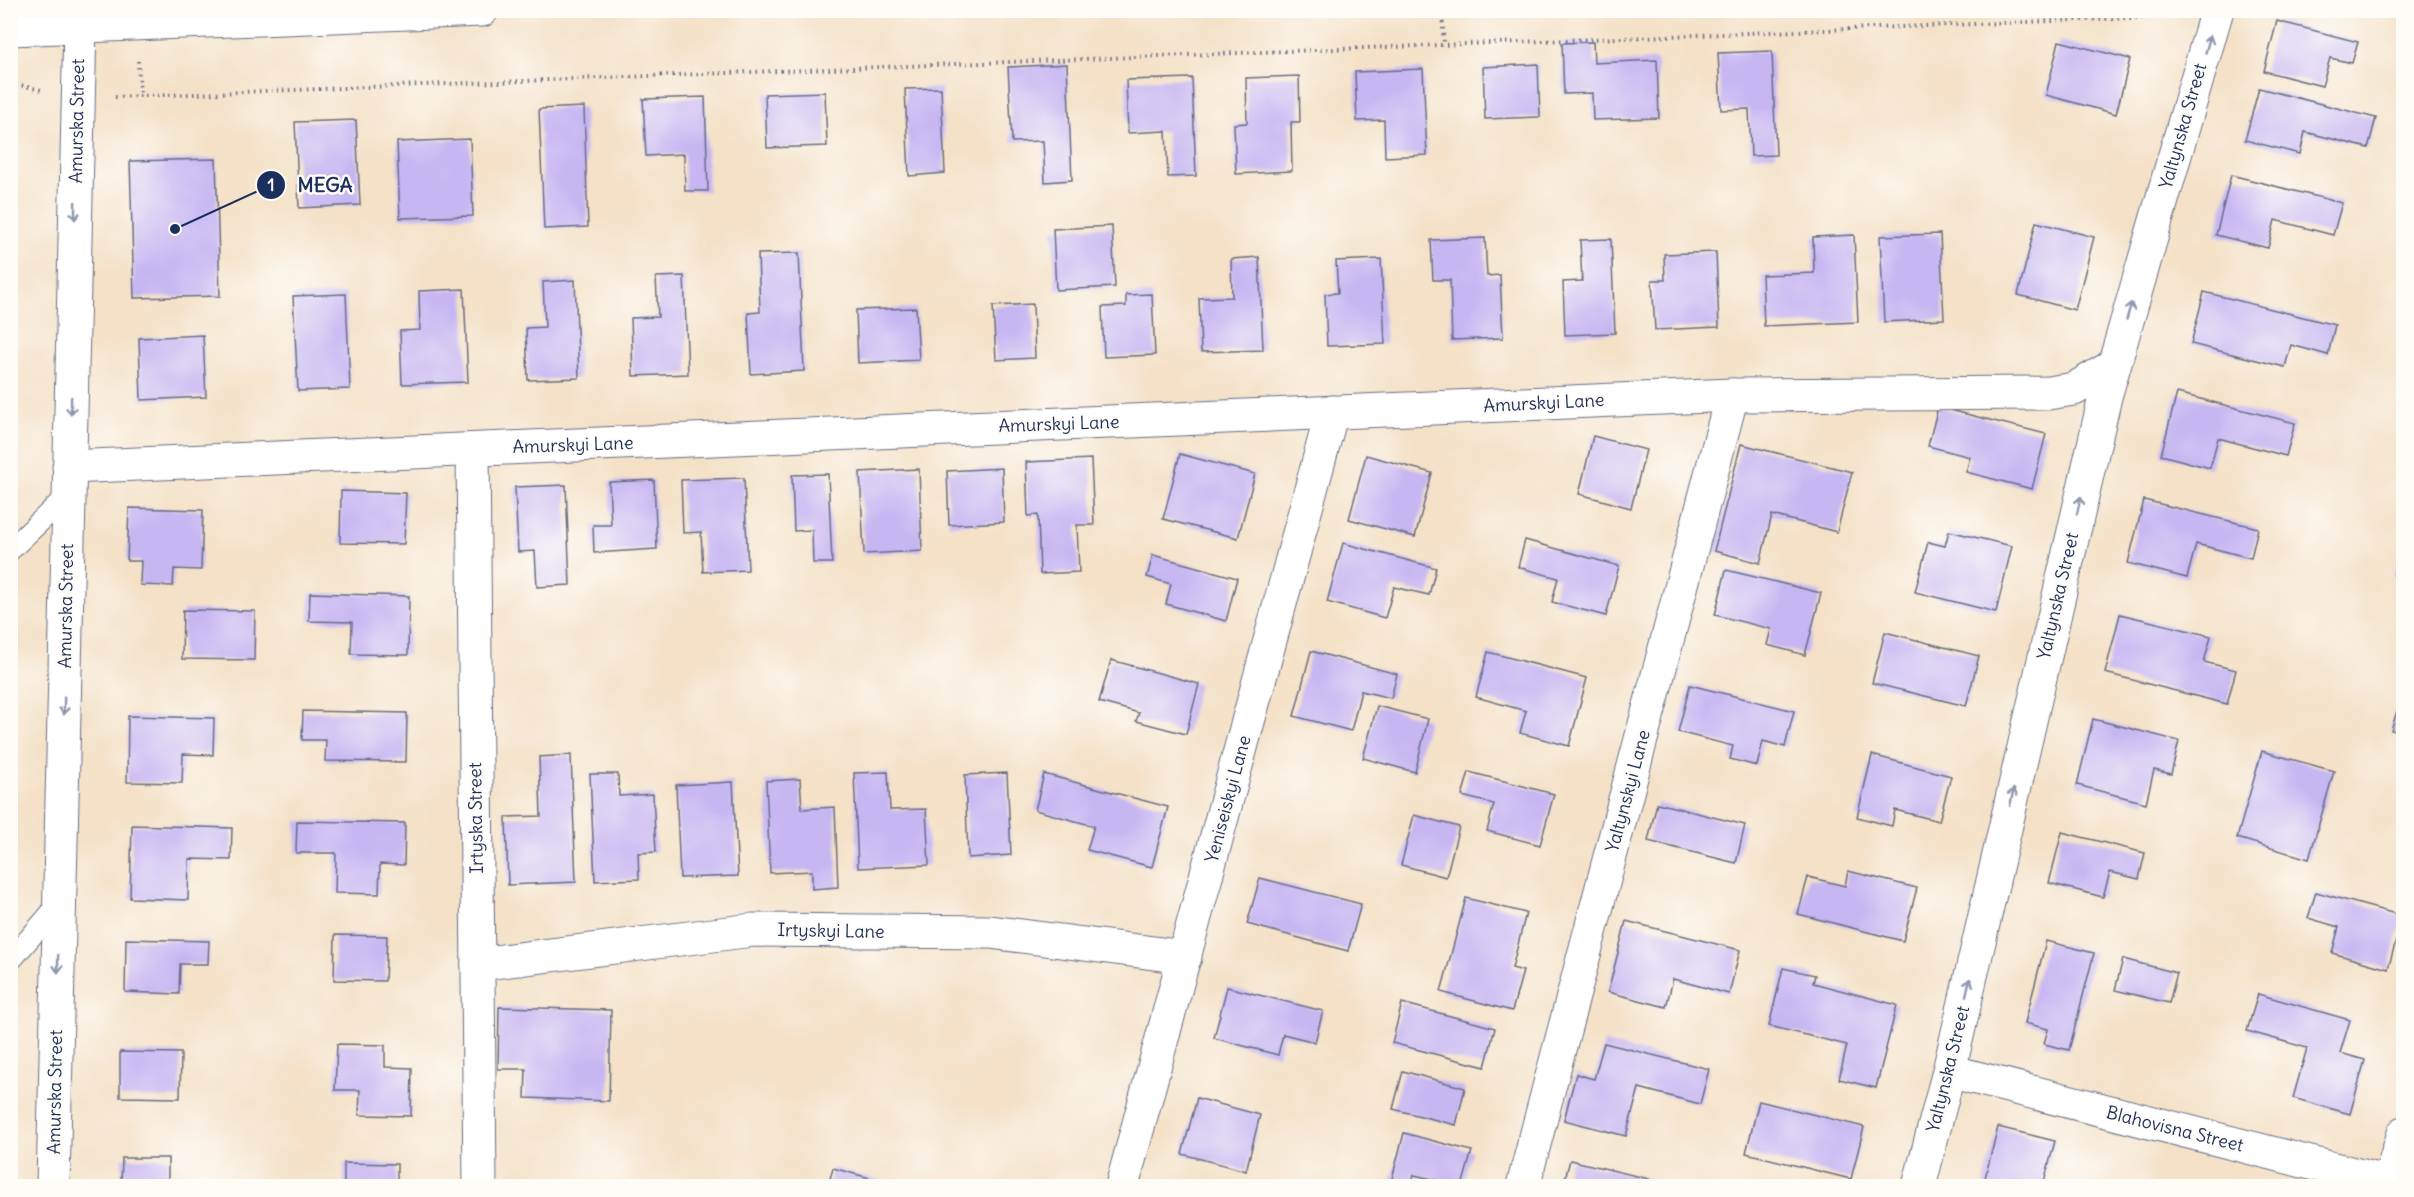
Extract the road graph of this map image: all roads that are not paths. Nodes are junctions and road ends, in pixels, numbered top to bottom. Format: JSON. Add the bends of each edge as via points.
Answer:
{"nodes":[{"id":1,"x":482,"y":10,"type":"edge"},
{"id":2,"x":2217,"y":10,"type":"edge"},
{"id":3,"x":44,"y":19,"type":"edge"},
{"id":4,"x":80,"y":26,"type":"junction"},
{"id":5,"x":10,"y":29,"type":"edge"},
{"id":6,"x":2112,"y":368,"type":"junction"},
{"id":7,"x":2048,"y":393,"type":"junction"},
{"id":8,"x":1732,"y":395,"type":"junction"},
{"id":9,"x":1332,"y":412,"type":"junction"},
{"id":10,"x":2095,"y":438,"type":"junction"},
{"id":11,"x":473,"y":450,"type":"junction"},
{"id":12,"x":69,"y":480,"type":"junction"},
{"id":13,"x":10,"y":550,"type":"edge"},
{"id":14,"x":59,"y":904,"type":"junction"},
{"id":15,"x":1185,"y":957,"type":"junction"},
{"id":16,"x":10,"y":961,"type":"edge"},
{"id":17,"x":478,"y":964,"type":"junction"},
{"id":18,"x":1949,"y":1071,"type":"junction"},
{"id":19,"x":2403,"y":1133,"type":"edge"},
{"id":20,"x":53,"y":1186,"type":"edge"},
{"id":21,"x":480,"y":1186,"type":"edge"},
{"id":22,"x":1122,"y":1186,"type":"edge"},
{"id":23,"x":1523,"y":1186,"type":"edge"},
{"id":24,"x":1919,"y":1186,"type":"edge"},
{"id":25,"x":2393,"y":1186,"type":"edge"}],
"edges":[{"from":1,"to":4,"type":"street"},
{"from":6,"to":2,"type":"street","name":"Yaltynska Street","one_way":true},
{"from":3,"to":4,"type":"street"},
{"from":3,"to":5,"type":"street"},
{"from":4,"to":12,"type":"street","name":"Amurska Street","one_way":true},
{"from":6,"to":7,"type":"street","name":"Amurskyi Lane","via":[[2074,388]]},
{"from":6,"to":10,"type":"street","name":"Yaltynska Street"},
{"from":7,"to":8,"type":"street","name":"Amurskyi Lane"},
{"from":7,"to":10,"type":"street","via":[[2071,404]]},
{"from":8,"to":9,"type":"street","name":"Amurskyi Lane"},
{"from":8,"to":23,"type":"street","name":"Yaltynskyi Lane"},
{"from":9,"to":11,"type":"street","name":"Amurskyi Lane"},
{"from":9,"to":15,"type":"street","name":"Yeniseiskyi Lane"},
{"from":18,"to":10,"type":"street","name":"Yaltynska Street","one_way":true},
{"from":11,"to":12,"type":"street","name":"Amurskyi Lane"},
{"from":11,"to":17,"type":"street","name":"Irtyska Street"},
{"from":12,"to":13,"type":"lane"},
{"from":12,"to":14,"type":"street","name":"Amurska Street","one_way":true},
{"from":14,"to":16,"type":"lane"},
{"from":14,"to":20,"type":"street","name":"Amurska Street","one_way":true},
{"from":15,"to":17,"type":"street","name":"Irtyskyi Lane","via":[[990,932],[753,930]]},
{"from":15,"to":22,"type":"street","name":"Yeniseiskyi Lane"},
{"from":17,"to":21,"type":"street","name":"Irtyska Street"},
{"from":18,"to":24,"type":"street","name":"Yaltynska Street"},
{"from":18,"to":25,"type":"street","name":"Blahovisna Street"},
{"from":19,"to":25,"type":"street"}]}
